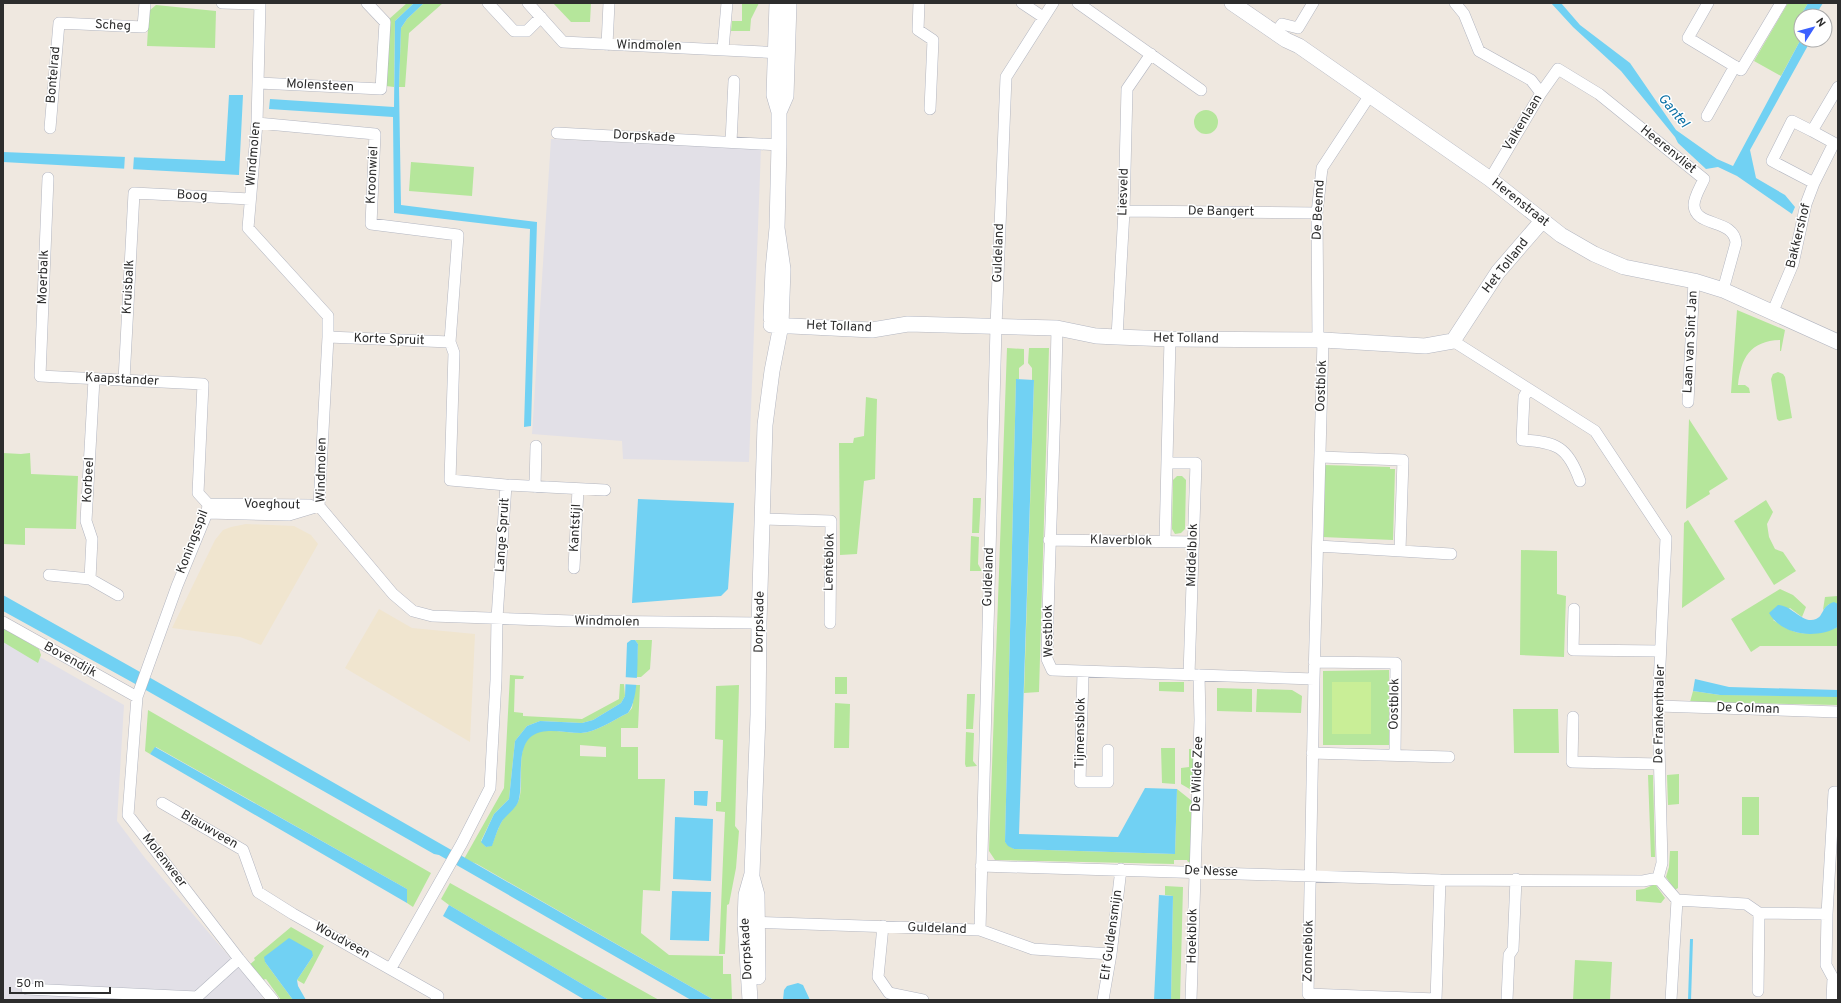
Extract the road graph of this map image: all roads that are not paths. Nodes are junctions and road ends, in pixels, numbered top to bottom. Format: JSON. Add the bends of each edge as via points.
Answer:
{"nodes":[{"id":1,"x":145,"y":3,"type":"edge"},
{"id":2,"x":222,"y":3,"type":"edge"},
{"id":3,"x":367,"y":3,"type":"edge"},
{"id":4,"x":488,"y":3,"type":"edge"},
{"id":5,"x":528,"y":3,"type":"edge"},
{"id":6,"x":609,"y":3,"type":"edge"},
{"id":7,"x":727,"y":3,"type":"edge"},
{"id":8,"x":777,"y":3,"type":"edge"},
{"id":9,"x":789,"y":3,"type":"edge"},
{"id":10,"x":920,"y":3,"type":"edge"},
{"id":11,"x":1022,"y":3,"type":"edge"},
{"id":12,"x":1053,"y":3,"type":"edge"},
{"id":13,"x":1078,"y":3,"type":"edge"},
{"id":14,"x":1232,"y":3,"type":"edge"},
{"id":15,"x":1313,"y":3,"type":"edge"},
{"id":16,"x":1455,"y":3,"type":"edge"},
{"id":17,"x":1708,"y":3,"type":"edge"},
{"id":18,"x":1781,"y":3,"type":"edge"},
{"id":19,"x":260,"y":4,"type":"edge"},
{"id":20,"x":1043,"y":16,"type":"junction"},
{"id":21,"x":541,"y":17,"type":"junction"},
{"id":22,"x":59,"y":23,"type":"joint"},
{"id":23,"x":1275,"y":34,"type":"junction"},
{"id":24,"x":608,"y":45,"type":"junction"},
{"id":25,"x":723,"y":49,"type":"junction"},
{"id":26,"x":780,"y":53,"type":"junction"},
{"id":27,"x":1151,"y":54,"type":"junction"},
{"id":28,"x":1735,"y":66,"type":"junction"},
{"id":29,"x":1558,"y":69,"type":"joint"},
{"id":30,"x":734,"y":81,"type":"dead end"},
{"id":31,"x":259,"y":83,"type":"junction"},
{"id":32,"x":1838,"y":87,"type":"edge"},
{"id":33,"x":1201,"y":90,"type":"dead end"},
{"id":34,"x":1541,"y":93,"type":"junction"},
{"id":35,"x":1370,"y":95,"type":"junction"},
{"id":36,"x":930,"y":109,"type":"dead end"},
{"id":37,"x":1707,"y":116,"type":"dead end"},
{"id":38,"x":257,"y":123,"type":"junction"},
{"id":39,"x":50,"y":128,"type":"dead end"},
{"id":40,"x":1812,"y":131,"type":"junction"},
{"id":41,"x":558,"y":133,"type":"dead end"},
{"id":42,"x":731,"y":142,"type":"junction"},
{"id":43,"x":780,"y":145,"type":"junction"},
{"id":44,"x":48,"y":178,"type":"dead end"},
{"id":45,"x":1490,"y":179,"type":"junction"},
{"id":46,"x":1814,"y":183,"type":"junction"},
{"id":47,"x":134,"y":193,"type":"joint"},
{"id":48,"x":250,"y":199,"type":"junction"},
{"id":49,"x":1124,"y":211,"type":"junction"},
{"id":50,"x":1317,"y":213,"type":"junction"},
{"id":51,"x":1542,"y":221,"type":"junction"},
{"id":52,"x":458,"y":235,"type":"joint"},
{"id":53,"x":1694,"y":281,"type":"junction"},
{"id":54,"x":1723,"y":290,"type":"junction"},
{"id":55,"x":1773,"y":311,"type":"junction"},
{"id":56,"x":776,"y":325,"type":"junction"},
{"id":57,"x":996,"y":327,"type":"junction"},
{"id":58,"x":1057,"y":328,"type":"junction"},
{"id":59,"x":1117,"y":337,"type":"junction"},
{"id":60,"x":328,"y":338,"type":"junction"},
{"id":61,"x":1170,"y":339,"type":"junction"},
{"id":62,"x":1321,"y":340,"type":"junction"},
{"id":63,"x":1453,"y":341,"type":"junction"},
{"id":64,"x":450,"y":342,"type":"junction"},
{"id":65,"x":1838,"y":342,"type":"edge"},
{"id":66,"x":40,"y":376,"type":"joint"},
{"id":67,"x":94,"y":379,"type":"junction"},
{"id":68,"x":124,"y":380,"type":"junction"},
{"id":69,"x":203,"y":384,"type":"joint"},
{"id":70,"x":1528,"y":389,"type":"junction"},
{"id":71,"x":1688,"y":402,"type":"dead end"},
{"id":72,"x":536,"y":446,"type":"dead end"},
{"id":73,"x":1320,"y":457,"type":"junction"},
{"id":74,"x":1167,"y":462,"type":"junction"},
{"id":75,"x":1580,"y":481,"type":"dead end"},
{"id":76,"x":506,"y":486,"type":"junction"},
{"id":77,"x":535,"y":487,"type":"junction"},
{"id":78,"x":578,"y":489,"type":"junction"},
{"id":79,"x":605,"y":490,"type":"dead end"},
{"id":80,"x":319,"y":506,"type":"junction"},
{"id":81,"x":207,"y":508,"type":"junction"},
{"id":82,"x":763,"y":519,"type":"junction"},
{"id":83,"x":1049,"y":540,"type":"junction"},
{"id":84,"x":1165,"y":541,"type":"junction"},
{"id":85,"x":1194,"y":542,"type":"junction"},
{"id":86,"x":1318,"y":546,"type":"junction"},
{"id":87,"x":1400,"y":550,"type":"junction"},
{"id":88,"x":1451,"y":554,"type":"dead end"},
{"id":89,"x":574,"y":568,"type":"dead end"},
{"id":90,"x":49,"y":575,"type":"dead end"},
{"id":91,"x":90,"y":580,"type":"junction"},
{"id":92,"x":118,"y":595,"type":"dead end"},
{"id":93,"x":1574,"y":608,"type":"dead end"},
{"id":94,"x":497,"y":618,"type":"junction"},
{"id":95,"x":3,"y":622,"type":"edge"},
{"id":96,"x":759,"y":623,"type":"junction"},
{"id":97,"x":830,"y":623,"type":"dead end"},
{"id":98,"x":1660,"y":651,"type":"junction"},
{"id":99,"x":1314,"y":662,"type":"junction"},
{"id":100,"x":1082,"y":672,"type":"junction"},
{"id":101,"x":1194,"y":675,"type":"junction"},
{"id":102,"x":1314,"y":679,"type":"junction"},
{"id":103,"x":137,"y":696,"type":"junction"},
{"id":104,"x":1658,"y":706,"type":"junction"},
{"id":105,"x":1838,"y":712,"type":"edge"},
{"id":106,"x":1573,"y":717,"type":"dead end"},
{"id":107,"x":1108,"y":750,"type":"dead end"},
{"id":108,"x":1312,"y":753,"type":"junction"},
{"id":109,"x":1395,"y":754,"type":"junction"},
{"id":110,"x":1449,"y":757,"type":"dead end"},
{"id":111,"x":1659,"y":764,"type":"junction"},
{"id":112,"x":1838,"y":792,"type":"edge"},
{"id":113,"x":162,"y":803,"type":"dead end"},
{"id":114,"x":981,"y":866,"type":"junction"},
{"id":115,"x":1121,"y":869,"type":"junction"},
{"id":116,"x":1194,"y":872,"type":"junction"},
{"id":117,"x":1310,"y":875,"type":"junction"},
{"id":118,"x":1658,"y":878,"type":"junction"},
{"id":119,"x":1516,"y":879,"type":"junction"},
{"id":120,"x":1440,"y":880,"type":"junction"},
{"id":121,"x":1677,"y":900,"type":"junction"},
{"id":122,"x":1759,"y":913,"type":"junction"},
{"id":123,"x":293,"y":914,"type":"joint"},
{"id":124,"x":1827,"y":914,"type":"junction"},
{"id":125,"x":751,"y":922,"type":"junction"},
{"id":126,"x":883,"y":926,"type":"junction"},
{"id":127,"x":980,"y":930,"type":"junction"},
{"id":128,"x":1111,"y":954,"type":"junction"},
{"id":129,"x":239,"y":959,"type":"junction"},
{"id":130,"x":391,"y":968,"type":"junction"},
{"id":131,"x":27,"y":989,"type":"dead end"},
{"id":132,"x":1758,"y":991,"type":"dead end"},
{"id":133,"x":197,"y":998,"type":"edge"},
{"id":134,"x":1436,"y":999,"type":"edge"},
{"id":135,"x":273,"y":1000,"type":"edge"},
{"id":136,"x":436,"y":1000,"type":"edge"},
{"id":137,"x":750,"y":1000,"type":"edge"},
{"id":138,"x":760,"y":1000,"type":"edge"},
{"id":139,"x":923,"y":1000,"type":"edge"},
{"id":140,"x":1103,"y":1000,"type":"edge"},
{"id":141,"x":1191,"y":1000,"type":"edge"},
{"id":142,"x":1507,"y":1000,"type":"edge"},
{"id":143,"x":1671,"y":1000,"type":"edge"},
{"id":144,"x":1832,"y":1000,"type":"edge"}],
"edges":[{"from":1,"to":22,"type":"street","name":"Scheg","via":[[143,27]]},
{"from":2,"to":19,"type":"street"},
{"from":3,"to":31,"type":"street","name":"Molensteen","via":[[385,22],[381,89]]},
{"from":4,"to":21,"type":"street","via":[[514,31],[527,31]]},
{"from":5,"to":21,"type":"street","name":"Windmolen"},
{"from":6,"to":24,"type":"street"},
{"from":7,"to":25,"type":"street"},
{"from":8,"to":26,"type":"street","name":"Dorpskade"},
{"from":9,"to":26,"type":"street","name":"Dorpskade"},
{"from":10,"to":36,"type":"street","via":[[918,30],[933,40]]},
{"from":11,"to":20,"type":"street"},
{"from":12,"to":20,"type":"street","name":"Guldeland"},
{"from":13,"to":27,"type":"street"},
{"from":14,"to":23,"type":"street","name":"Herenstraat"},
{"from":15,"to":23,"type":"street","via":[[1298,28],[1282,24]]},
{"from":16,"to":34,"type":"street","via":[[1464,14],[1479,51],[1531,80]]},
{"from":17,"to":28,"type":"street","via":[[1688,38]]},
{"from":18,"to":28,"type":"street","via":[[1741,70]]},
{"from":19,"to":31,"type":"street","name":"Windmolen"},
{"from":20,"to":57,"type":"street","name":"Guldeland","via":[[1006,77]]},
{"from":21,"to":24,"type":"street","name":"Windmolen","via":[[564,42]]},
{"from":22,"to":39,"type":"street","name":"Bontelrad"},
{"from":23,"to":35,"type":"street","name":"Herenstraat","via":[[1299,46]]},
{"from":24,"to":25,"type":"street","name":"Windmolen"},
{"from":25,"to":26,"type":"street","name":"Windmolen"},
{"from":26,"to":43,"type":"street","name":"Dorpskade","via":[[786,96],[779,112]]},
{"from":27,"to":33,"type":"street"},
{"from":27,"to":49,"type":"street","name":"Liesveld","via":[[1127,89]]},
{"from":28,"to":37,"type":"street"},
{"from":29,"to":34,"type":"street","name":"Valkenlaan"},
{"from":29,"to":54,"type":"street","name":"Heerenvliet","via":[[1599,94],[1704,179],[1695,200],[1696,213],[1701,218],[1728,229],[1736,236]]},
{"from":30,"to":42,"type":"street"},
{"from":31,"to":38,"type":"street","name":"Windmolen"},
{"from":32,"to":40,"type":"street"},
{"from":34,"to":45,"type":"street","name":"Valkenlaan"},
{"from":35,"to":45,"type":"street","name":"Herenstraat"},
{"from":35,"to":50,"type":"street","name":"De Beemd","via":[[1322,168]]},
{"from":38,"to":48,"type":"street","name":"Windmolen"},
{"from":38,"to":52,"type":"street","name":"Kroonwiel","via":[[375,134],[371,224]]},
{"from":40,"to":46,"type":"street","name":"Bakkershof","via":[[1834,143]]},
{"from":40,"to":46,"type":"street","name":"Bakkershof","via":[[1792,121],[1772,161]]},
{"from":41,"to":42,"type":"street","name":"Dorpskade"},
{"from":42,"to":43,"type":"street","name":"Dorpskade"},
{"from":43,"to":56,"type":"street","name":"Dorpskade","via":[[777,228],[784,269]]},
{"from":44,"to":66,"type":"street","name":"Moerbalk"},
{"from":45,"to":51,"type":"street","name":"Herenstraat"},
{"from":46,"to":55,"type":"street","name":"Bakkershof","via":[[1806,204],[1793,264]]},
{"from":47,"to":48,"type":"street","name":"Boog"},
{"from":47,"to":68,"type":"street","name":"Kruisbalk"},
{"from":48,"to":60,"type":"street","name":"Windmolen","via":[[248,228],[328,316]]},
{"from":49,"to":50,"type":"street","name":"De Bangert"},
{"from":49,"to":59,"type":"street","name":"Liesveld"},
{"from":50,"to":62,"type":"street","name":"De Beemd"},
{"from":51,"to":53,"type":"street","name":"Herenstraat","via":[[1561,235],[1610,261]]},
{"from":51,"to":63,"type":"street","name":"Het Tolland","via":[[1498,272]]},
{"from":52,"to":64,"type":"street","name":"Lange Spruit"},
{"from":53,"to":54,"type":"street","name":"Herenstraat"},
{"from":53,"to":71,"type":"street","name":"Laan van Sint Jan"},
{"from":54,"to":55,"type":"street","name":"Herenstraat"},
{"from":55,"to":65,"type":"street","name":"Herenstraat"},
{"from":56,"to":57,"type":"street","name":"Het Tolland","via":[[872,330],[908,324]]},
{"from":56,"to":82,"type":"street","name":"Dorpskade","via":[[766,425]]},
{"from":57,"to":58,"type":"street","name":"Het Tolland"},
{"from":57,"to":114,"type":"street","name":"Guldeland"},
{"from":58,"to":59,"type":"street","name":"Het Tolland","via":[[1096,336]]},
{"from":58,"to":83,"type":"street","name":"Westblok"},
{"from":59,"to":61,"type":"street","name":"Het Tolland"},
{"from":60,"to":64,"type":"street","name":"Korte Spruit"},
{"from":60,"to":80,"type":"street","name":"Windmolen"},
{"from":61,"to":62,"type":"street","name":"Het Tolland"},
{"from":61,"to":74,"type":"street"},
{"from":62,"to":63,"type":"street","name":"Het Tolland","via":[[1425,346]]},
{"from":62,"to":73,"type":"street","name":"Oostblok"},
{"from":63,"to":70,"type":"street","name":"De Frankenthaler"},
{"from":64,"to":76,"type":"street","name":"Lange Spruit","via":[[454,353],[450,480]]},
{"from":66,"to":67,"type":"street","name":"Kaapstander"},
{"from":67,"to":68,"type":"street","name":"Kaapstander"},
{"from":67,"to":91,"type":"street","name":"Korbeel","via":[[86,521],[92,539]]},
{"from":68,"to":69,"type":"street","name":"Kaapstander"},
{"from":69,"to":81,"type":"street","name":"Koningsspil","via":[[198,493]]},
{"from":70,"to":75,"type":"street","via":[[1524,397],[1522,440],[1542,441],[1559,447],[1574,463]]},
{"from":70,"to":98,"type":"street","name":"De Frankenthaler","via":[[1595,431],[1666,538]]},
{"from":72,"to":77,"type":"street"},
{"from":73,"to":86,"type":"street","name":"Oostblok"},
{"from":73,"to":87,"type":"street","via":[[1402,460]]},
{"from":74,"to":84,"type":"street"},
{"from":74,"to":85,"type":"street","name":"Middelblok","via":[[1196,463]]},
{"from":76,"to":77,"type":"street","name":"Kantstijl"},
{"from":76,"to":94,"type":"street","name":"Lange Spruit"},
{"from":77,"to":78,"type":"street","name":"Kantstijl"},
{"from":78,"to":79,"type":"street","name":"Kantstijl"},
{"from":78,"to":89,"type":"street","name":"Kantstijl"},
{"from":80,"to":81,"type":"street","name":"Voeghout","via":[[289,515]]},
{"from":80,"to":94,"type":"street","name":"Windmolen","via":[[393,594],[413,611],[432,616]]},
{"from":81,"to":103,"type":"street","name":"Koningsspil"},
{"from":82,"to":96,"type":"street","name":"Dorpskade"},
{"from":82,"to":97,"type":"street","name":"Lenteblok","via":[[831,521]]},
{"from":83,"to":84,"type":"street","name":"Klaverblok"},
{"from":83,"to":100,"type":"street","name":"Westblok","via":[[1047,659],[1052,670]]},
{"from":84,"to":85,"type":"street","name":"Klaverblok"},
{"from":85,"to":101,"type":"street","name":"Middelblok"},
{"from":86,"to":87,"type":"street"},
{"from":86,"to":99,"type":"street","name":"Oostblok"},
{"from":87,"to":88,"type":"street"},
{"from":90,"to":91,"type":"street"},
{"from":91,"to":92,"type":"street"},
{"from":93,"to":98,"type":"street","via":[[1573,650]]},
{"from":94,"to":96,"type":"street","name":"Windmolen"},
{"from":94,"to":130,"type":"street","name":"Lange Spruit","via":[[490,788]]},
{"from":95,"to":103,"type":"street","name":"Bovendijk"},
{"from":96,"to":125,"type":"street","name":"Dorpskade","via":[[752,874],[757,895]]},
{"from":98,"to":104,"type":"street","name":"De Frankenthaler"},
{"from":99,"to":102,"type":"street","name":"Oostblok"},
{"from":99,"to":109,"type":"street","name":"Oostblok","via":[[1396,663]]},
{"from":100,"to":101,"type":"street","name":"Westblok"},
{"from":100,"to":107,"type":"street","name":"Tijmensblok","via":[[1080,782],[1108,782]]},
{"from":101,"to":102,"type":"street","name":"Westblok"},
{"from":101,"to":116,"type":"street","name":"De Wilde Zee","via":[[1200,720]]},
{"from":102,"to":108,"type":"street","name":"Oostblok"},
{"from":103,"to":129,"type":"street","name":"Molenweer","via":[[128,815]]},
{"from":104,"to":105,"type":"street","name":"De Colman"},
{"from":104,"to":111,"type":"street","name":"De Frankenthaler"},
{"from":106,"to":111,"type":"street","via":[[1572,762]]},
{"from":108,"to":109,"type":"street"},
{"from":108,"to":117,"type":"street","name":"Oostblok"},
{"from":109,"to":110,"type":"street"},
{"from":111,"to":118,"type":"street","name":"De Frankenthaler","via":[[1662,863]]},
{"from":112,"to":124,"type":"street","via":[[1834,792]]},
{"from":113,"to":123,"type":"street","name":"Blauwveen","via":[[243,850],[258,892]]},
{"from":114,"to":115,"type":"street","name":"De Nesse"},
{"from":114,"to":127,"type":"street","name":"Guldeland"},
{"from":115,"to":116,"type":"street","name":"De Nesse"},
{"from":115,"to":128,"type":"street","name":"Elf Guldensmijn"},
{"from":116,"to":117,"type":"street","name":"De Nesse"},
{"from":116,"to":141,"type":"street","name":"Hoekblok"},
{"from":117,"to":120,"type":"street","name":"De Nesse"},
{"from":117,"to":134,"type":"street","name":"Zonneblok","via":[[1308,994]]},
{"from":118,"to":119,"type":"street","via":[[1643,881]]},
{"from":118,"to":121,"type":"street"},
{"from":119,"to":120,"type":"street"},
{"from":119,"to":142,"type":"street","via":[[1513,949],[1510,955]]},
{"from":120,"to":134,"type":"street"},
{"from":121,"to":122,"type":"street","via":[[1746,904]]},
{"from":121,"to":143,"type":"street"},
{"from":122,"to":124,"type":"street"},
{"from":122,"to":132,"type":"street"},
{"from":123,"to":130,"type":"street","name":"Woudveen"},
{"from":124,"to":144,"type":"street","via":[[1826,965],[1833,978]]},
{"from":125,"to":126,"type":"street","name":"Guldeland"},
{"from":125,"to":137,"type":"street","name":"Dorpskade"},
{"from":125,"to":138,"type":"street","name":"Dorpskade"},
{"from":126,"to":127,"type":"street","name":"Guldeland"},
{"from":126,"to":139,"type":"street","via":[[878,977],[889,992]]},
{"from":127,"to":128,"type":"street","via":[[1033,949]]},
{"from":128,"to":140,"type":"street","name":"Elf Guldensmijn"},
{"from":129,"to":133,"type":"street"},
{"from":129,"to":135,"type":"street","name":"Molenweer"},
{"from":130,"to":136,"type":"street","name":"Woudveen","via":[[438,996]]},
{"from":131,"to":133,"type":"street"}]}
